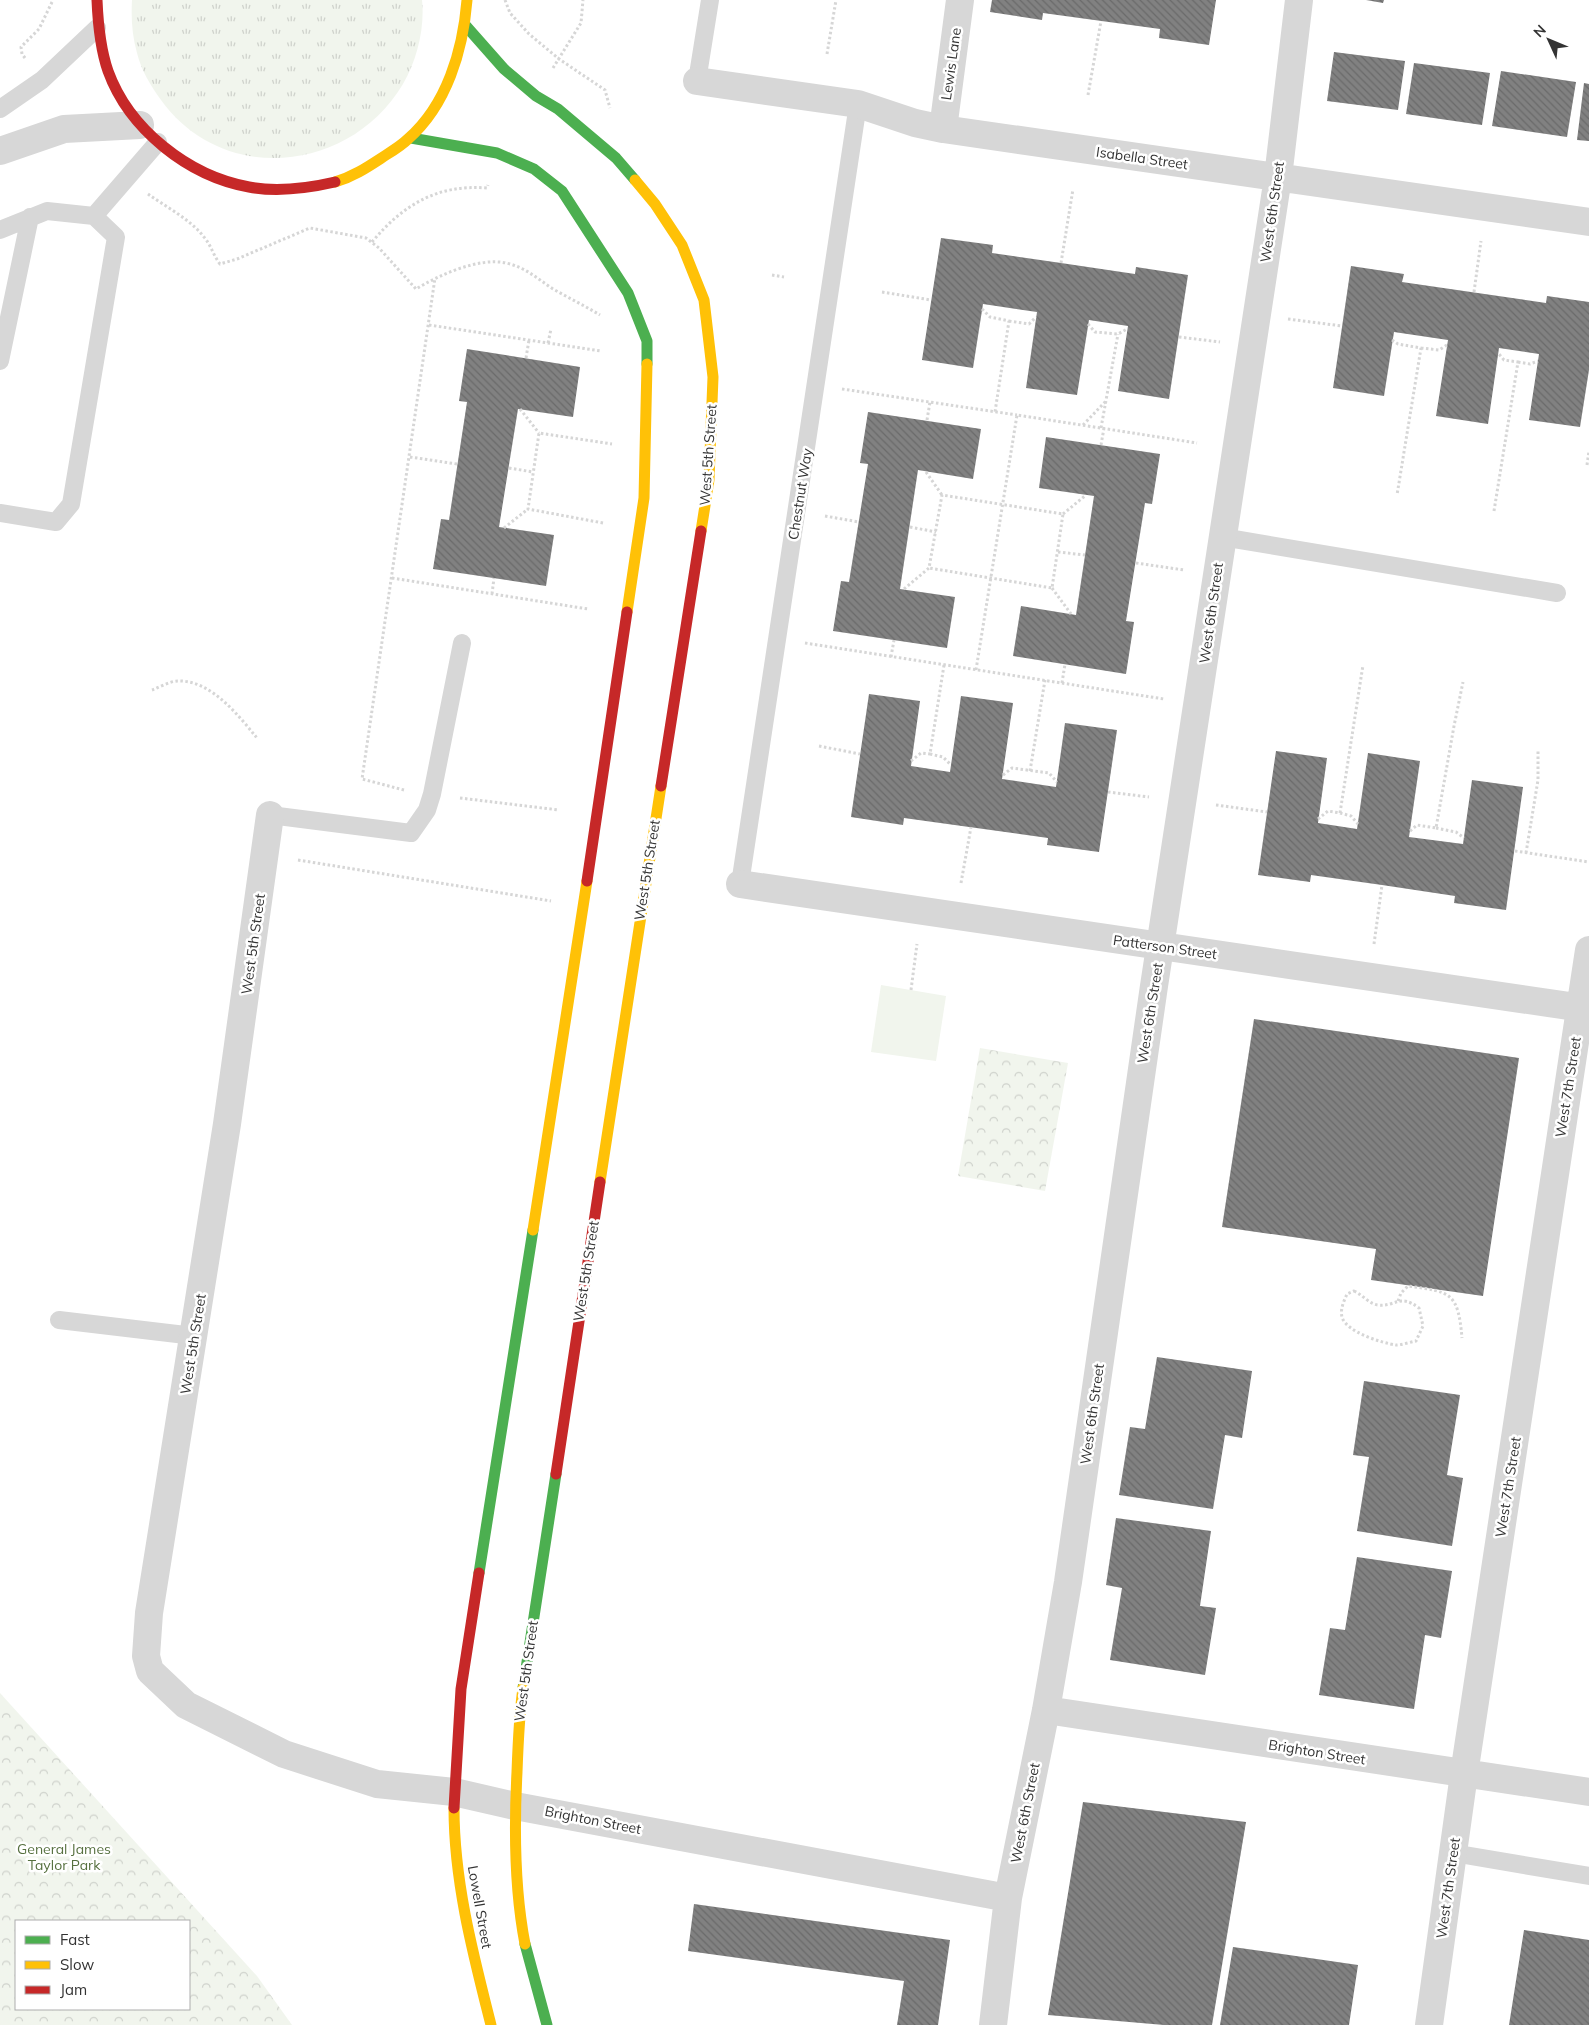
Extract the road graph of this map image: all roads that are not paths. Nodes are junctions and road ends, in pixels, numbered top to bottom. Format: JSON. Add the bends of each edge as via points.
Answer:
{"nodes":[{"id":1,"x":97,"y":0,"type":"edge"},
{"id":2,"x":467,"y":0,"type":"edge"},
{"id":3,"x":710,"y":0,"type":"edge"},
{"id":4,"x":960,"y":0,"type":"edge"},
{"id":5,"x":1299,"y":0,"type":"edge"},
{"id":6,"x":466,"y":26,"type":"junction"},
{"id":7,"x":97,"y":28,"type":"junction"},
{"id":8,"x":697,"y":81,"type":"joint"},
{"id":9,"x":858,"y":104,"type":"junction"},
{"id":10,"x":0,"y":109,"type":"edge"},
{"id":11,"x":943,"y":129,"type":"junction"},
{"id":12,"x":149,"y":133,"type":"junction"},
{"id":13,"x":410,"y":138,"type":"junction"},
{"id":14,"x":0,"y":151,"type":"edge"},
{"id":15,"x":1278,"y":177,"type":"junction"},
{"id":16,"x":94,"y":216,"type":"junction"},
{"id":17,"x":30,"y":217,"type":"junction"},
{"id":18,"x":1589,"y":222,"type":"edge"},
{"id":19,"x":0,"y":230,"type":"edge"},
{"id":20,"x":0,"y":361,"type":"edge"},
{"id":21,"x":0,"y":513,"type":"edge"},
{"id":22,"x":1222,"y":538,"type":"junction"},
{"id":23,"x":1557,"y":593,"type":"dead end"},
{"id":24,"x":462,"y":643,"type":"dead end"},
{"id":25,"x":270,"y":815,"type":"joint"},
{"id":26,"x":740,"y":884,"type":"joint"},
{"id":27,"x":1160,"y":946,"type":"junction"},
{"id":28,"x":1589,"y":950,"type":"edge"},
{"id":29,"x":1584,"y":1008,"type":"edge"},
{"id":30,"x":59,"y":1320,"type":"dead end"},
{"id":31,"x":194,"y":1336,"type":"junction"},
{"id":32,"x":190,"y":1707,"type":"joint"},
{"id":33,"x":1046,"y":1710,"type":"junction"},
{"id":34,"x":1464,"y":1774,"type":"junction"},
{"id":35,"x":454,"y":1792,"type":"junction"},
{"id":36,"x":1589,"y":1792,"type":"edge"},
{"id":37,"x":515,"y":1806,"type":"junction"},
{"id":38,"x":1453,"y":1853,"type":"junction"},
{"id":39,"x":1589,"y":1876,"type":"edge"},
{"id":40,"x":1008,"y":1898,"type":"junction"},
{"id":41,"x":491,"y":2025,"type":"edge"},
{"id":42,"x":547,"y":2025,"type":"edge"},
{"id":43,"x":993,"y":2025,"type":"edge"},
{"id":44,"x":1429,"y":2025,"type":"edge"}],
"edges":[{"from":1,"to":7,"type":"main road"},
{"from":2,"to":6,"type":"main road"},
{"from":3,"to":8,"type":"lane"},
{"from":4,"to":11,"type":"street","name":"Lewis Lane"},
{"from":5,"to":15,"type":"street","name":"West 6th Street"},
{"from":6,"to":13,"type":"main road","via":[[450,82],[432,112]]},
{"from":6,"to":37,"type":"main road","name":"West 5th Street","via":[[504,69],[616,158],[655,204],[682,245],[704,300],[713,377],[709,480],[520,1708]]},
{"from":7,"to":10,"type":"lane","via":[[42,80]]},
{"from":7,"to":12,"type":"main road","via":[[105,62],[117,90]]},
{"from":8,"to":9,"type":"street","name":"Isabella Street"},
{"from":9,"to":11,"type":"street","name":"Isabella Street"},
{"from":9,"to":26,"type":"lane","name":"Chestnut Way"},
{"from":11,"to":15,"type":"street","name":"Isabella Street"},
{"from":12,"to":13,"type":"main road","via":[[171,154],[209,175],[249,187],[303,188],[335,182],[365,170]]},
{"from":12,"to":14,"type":"street","via":[[64,129]]},
{"from":12,"to":16,"type":"lane"},
{"from":13,"to":35,"type":"main road","via":[[497,152],[534,169],[562,191],[628,292],[647,341],[644,498],[461,1689]]},
{"from":15,"to":18,"type":"street","name":"Isabella Street"},
{"from":15,"to":22,"type":"street","name":"West 6th Street"},
{"from":16,"to":17,"type":"lane","via":[[47,211]]},
{"from":16,"to":21,"type":"lane","via":[[116,237],[71,504],[56,522]]},
{"from":17,"to":19,"type":"lane"},
{"from":17,"to":20,"type":"lane"},
{"from":22,"to":23,"type":"lane"},
{"from":22,"to":27,"type":"street","name":"West 6th Street"},
{"from":24,"to":25,"type":"lane","via":[[432,794],[427,810],[411,833]]},
{"from":25,"to":31,"type":"street","name":"West 5th Street"},
{"from":26,"to":27,"type":"street","name":"Patterson Street"},
{"from":27,"to":29,"type":"street","name":"Patterson Street"},
{"from":27,"to":33,"type":"street","name":"West 6th Street","via":[[1068,1582]]},
{"from":28,"to":29,"type":"street","name":"West 7th Street"},
{"from":29,"to":34,"type":"street","name":"West 7th Street"},
{"from":30,"to":31,"type":"lane"},
{"from":31,"to":32,"type":"street","name":"West 5th Street","via":[[149,1613],[146,1656],[150,1670]]},
{"from":32,"to":35,"type":"street","name":"Brighton Street","via":[[284,1754],[377,1784]]},
{"from":33,"to":34,"type":"street","name":"Brighton Street"},
{"from":33,"to":40,"type":"street","name":"West 6th Street"},
{"from":34,"to":36,"type":"street","name":"Brighton Street"},
{"from":34,"to":38,"type":"street","name":"West 7th Street"},
{"from":35,"to":37,"type":"street","name":"Brighton Street"},
{"from":35,"to":41,"type":"main road","name":"Lowell Street","via":[[461,1900]]},
{"from":37,"to":40,"type":"street","name":"Brighton Street"},
{"from":37,"to":42,"type":"main road","via":[[521,1922],[536,1993]]},
{"from":38,"to":39,"type":"lane"},
{"from":38,"to":44,"type":"street","name":"West 7th Street"},
{"from":40,"to":43,"type":"street","name":"West 6th Street"}]}
